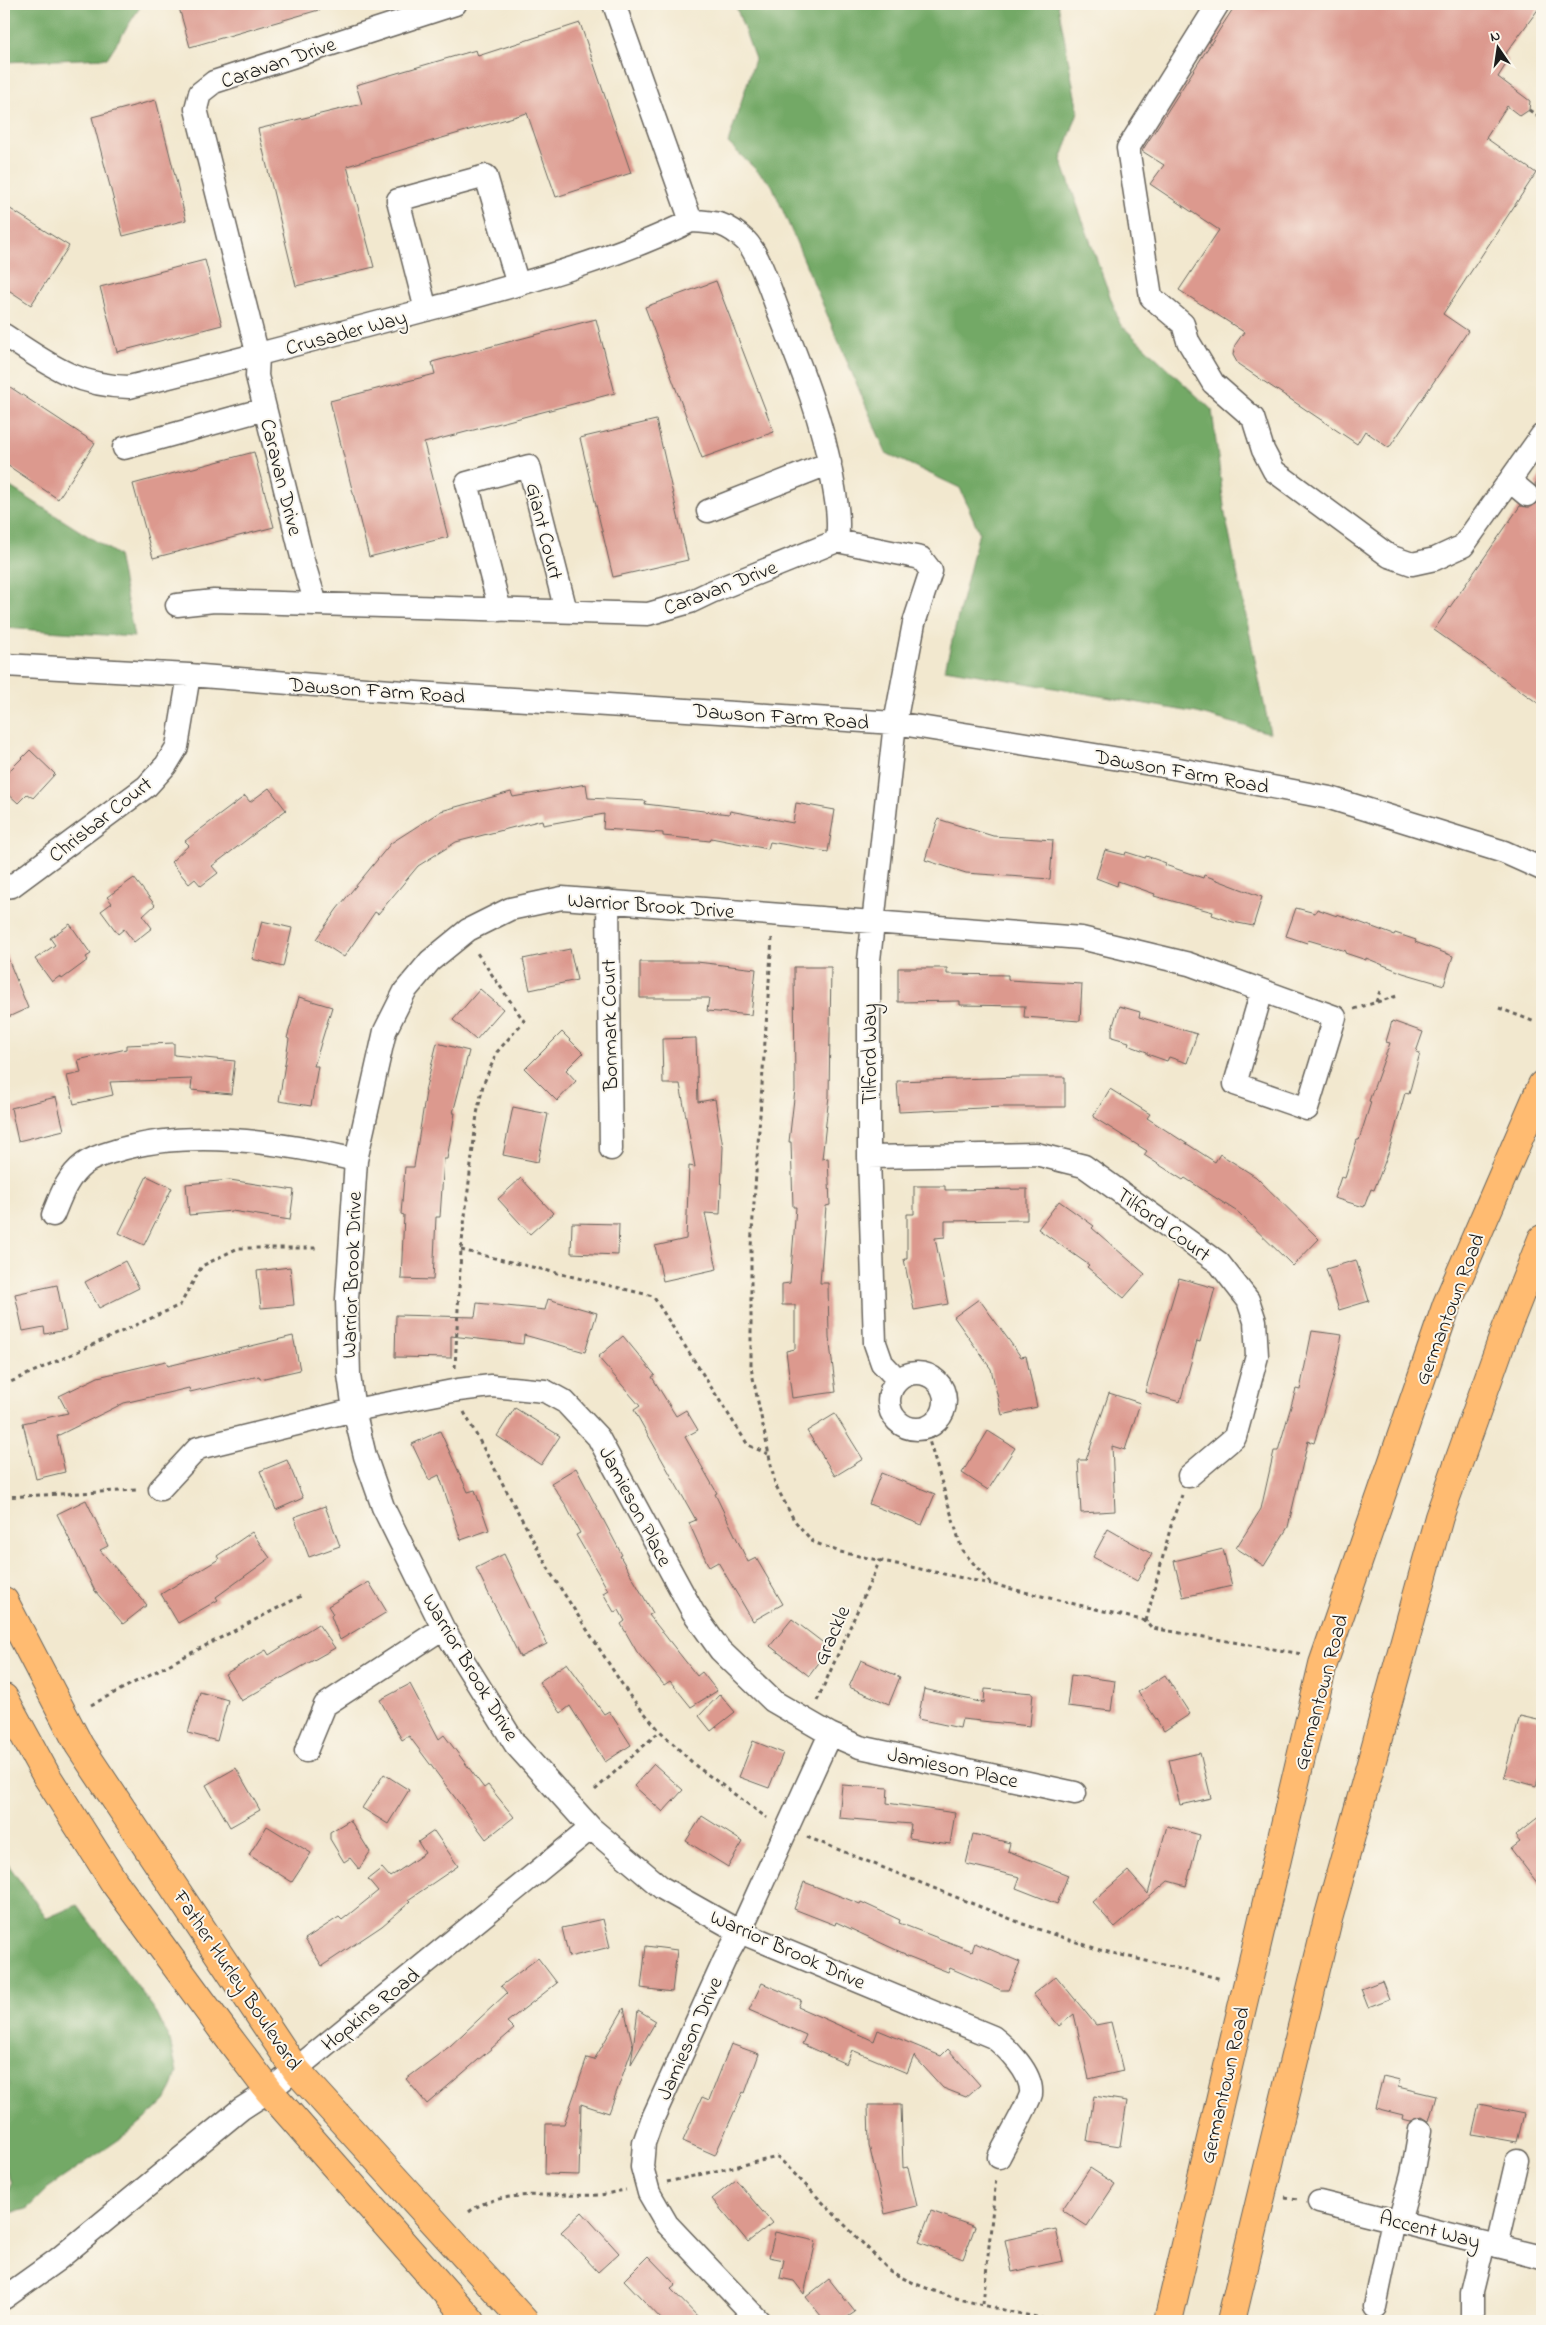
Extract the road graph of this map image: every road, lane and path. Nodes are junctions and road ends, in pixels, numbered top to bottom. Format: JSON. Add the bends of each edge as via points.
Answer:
{"nodes":[{"id":1,"x":455,"y":4,"type":"edge"},
{"id":2,"x":614,"y":4,"type":"edge"},
{"id":3,"x":1218,"y":4,"type":"edge"},
{"id":4,"x":1529,"y":110,"type":"dead end"},
{"id":5,"x":1542,"y":119,"type":"edge"},
{"id":6,"x":691,"y":221,"type":"junction"},
{"id":7,"x":518,"y":285,"type":"junction"},
{"id":8,"x":426,"y":310,"type":"junction"},
{"id":9,"x":4,"y":335,"type":"edge"},
{"id":10,"x":258,"y":356,"type":"junction"},
{"id":11,"x":265,"y":409,"type":"junction"},
{"id":12,"x":1542,"y":435,"type":"edge"},
{"id":13,"x":124,"y":448,"type":"dead end"},
{"id":14,"x":830,"y":463,"type":"junction"},
{"id":15,"x":1510,"y":481,"type":"junction"},
{"id":16,"x":1527,"y":495,"type":"dead end"},
{"id":17,"x":708,"y":510,"type":"dead end"},
{"id":18,"x":837,"y":541,"type":"junction"},
{"id":19,"x":316,"y":604,"type":"junction"},
{"id":20,"x":177,"y":605,"type":"dead end"},
{"id":21,"x":500,"y":610,"type":"junction"},
{"id":22,"x":566,"y":611,"type":"junction"},
{"id":23,"x":4,"y":665,"type":"edge"},
{"id":24,"x":189,"y":675,"type":"junction"},
{"id":25,"x":895,"y":723,"type":"junction"},
{"id":26,"x":1542,"y":869,"type":"edge"},
{"id":27,"x":4,"y":887,"type":"edge"},
{"id":28,"x":608,"y":901,"type":"junction"},
{"id":29,"x":873,"y":921,"type":"junction"},
{"id":30,"x":772,"y":938,"type":"dead end"},
{"id":31,"x":476,"y":953,"type":"dead end"},
{"id":32,"x":1262,"y":991,"type":"junction"},
{"id":33,"x":1380,"y":991,"type":"dead end"},
{"id":34,"x":1397,"y":996,"type":"dead end"},
{"id":35,"x":1499,"y":1008,"type":"dead end"},
{"id":36,"x":1535,"y":1022,"type":"dead end"},
{"id":37,"x":1542,"y":1085,"type":"edge"},
{"id":38,"x":611,"y":1149,"type":"dead end"},
{"id":39,"x":869,"y":1158,"type":"junction"},
{"id":40,"x":356,"y":1160,"type":"junction"},
{"id":41,"x":53,"y":1215,"type":"dead end"},
{"id":42,"x":1542,"y":1239,"type":"edge"},
{"id":43,"x":318,"y":1248,"type":"dead end"},
{"id":44,"x":461,"y":1250,"type":"junction"},
{"id":45,"x":455,"y":1371,"type":"dead end"},
{"id":46,"x":898,"y":1380,"type":"junction"},
{"id":47,"x":4,"y":1385,"type":"edge"},
{"id":48,"x":460,"y":1405,"type":"dead end"},
{"id":49,"x":354,"y":1410,"type":"junction"},
{"id":50,"x":925,"y":1427,"type":"junction"},
{"id":51,"x":768,"y":1454,"type":"junction"},
{"id":52,"x":1189,"y":1476,"type":"joint"},
{"id":53,"x":160,"y":1489,"type":"joint"},
{"id":54,"x":4,"y":1497,"type":"edge"},
{"id":55,"x":880,"y":1560,"type":"junction"},
{"id":56,"x":991,"y":1584,"type":"junction"},
{"id":57,"x":304,"y":1595,"type":"dead end"},
{"id":58,"x":4,"y":1601,"type":"edge"},
{"id":59,"x":1146,"y":1620,"type":"junction"},
{"id":60,"x":443,"y":1628,"type":"junction"},
{"id":61,"x":1302,"y":1654,"type":"dead end"},
{"id":62,"x":4,"y":1698,"type":"edge"},
{"id":63,"x":91,"y":1705,"type":"dead end"},
{"id":64,"x":807,"y":1721,"type":"junction"},
{"id":65,"x":660,"y":1731,"type":"junction"},
{"id":66,"x":830,"y":1734,"type":"junction"},
{"id":67,"x":306,"y":1752,"type":"dead end"},
{"id":68,"x":595,"y":1790,"type":"dead end"},
{"id":69,"x":1075,"y":1793,"type":"dead end"},
{"id":70,"x":774,"y":1822,"type":"dead end"},
{"id":71,"x":591,"y":1828,"type":"junction"},
{"id":72,"x":800,"y":1834,"type":"dead end"},
{"id":73,"x":740,"y":1932,"type":"junction"},
{"id":74,"x":1222,"y":1980,"type":"dead end"},
{"id":75,"x":296,"y":2070,"type":"junction"},
{"id":76,"x":269,"y":2091,"type":"junction"},
{"id":77,"x":1420,"y":2130,"type":"dead end"},
{"id":78,"x":999,"y":2157,"type":"joint"},
{"id":79,"x":1517,"y":2160,"type":"dead end"},
{"id":80,"x":662,"y":2183,"type":"dead end"},
{"id":81,"x":633,"y":2188,"type":"dead end"},
{"id":82,"x":1262,"y":2194,"type":"junction"},
{"id":83,"x":1319,"y":2202,"type":"joint"},
{"id":84,"x":469,"y":2212,"type":"dead end"},
{"id":85,"x":1396,"y":2221,"type":"junction"},
{"id":86,"x":1491,"y":2244,"type":"junction"},
{"id":87,"x":1542,"y":2257,"type":"edge"},
{"id":88,"x":4,"y":2298,"type":"edge"},
{"id":89,"x":983,"y":2304,"type":"junction"},
{"id":90,"x":1375,"y":2307,"type":"dead end"},
{"id":91,"x":471,"y":2321,"type":"edge"},
{"id":92,"x":524,"y":2321,"type":"edge"},
{"id":93,"x":758,"y":2321,"type":"edge"},
{"id":94,"x":1054,"y":2321,"type":"edge"},
{"id":95,"x":1168,"y":2321,"type":"edge"},
{"id":96,"x":1231,"y":2321,"type":"edge"},
{"id":97,"x":1472,"y":2321,"type":"edge"}],
"edges":[{"from":1,"to":10,"type":"street","name":"Caravan Drive","via":[[214,82],[200,93],[196,109]]},
{"from":2,"to":6,"type":"street"},
{"from":3,"to":15,"type":"street","via":[[1128,148],[1151,297],[1183,324],[1188,341],[1213,383],[1253,418],[1274,471],[1389,556],[1412,564],[1435,559],[1463,546]]},
{"from":4,"to":5,"type":"path"},
{"from":6,"to":7,"type":"street","name":"Crusader Way","via":[[652,241]]},
{"from":6,"to":14,"type":"street","via":[[718,222],[731,228],[748,243],[765,277],[816,408]]},
{"from":7,"to":8,"type":"street","name":"Crusader Way"},
{"from":7,"to":8,"type":"street","via":[[486,176],[398,200]]},
{"from":8,"to":10,"type":"street","name":"Crusader Way"},
{"from":9,"to":10,"type":"street","name":"Crusader Way","via":[[82,381],[109,387],[129,387]]},
{"from":10,"to":11,"type":"street","name":"Caravan Drive","via":[[257,376]]},
{"from":11,"to":13,"type":"street"},
{"from":11,"to":19,"type":"street","name":"Caravan Drive"},
{"from":12,"to":15,"type":"street"},
{"from":14,"to":17,"type":"street"},
{"from":14,"to":18,"type":"street","via":[[840,519]]},
{"from":15,"to":16,"type":"street"},
{"from":18,"to":22,"type":"street","name":"Caravan Drive","via":[[672,609],[648,614]]},
{"from":18,"to":25,"type":"street","via":[[921,558],[930,571],[914,622]]},
{"from":19,"to":20,"type":"street","via":[[214,601]]},
{"from":19,"to":21,"type":"street","name":"Caravan Drive"},
{"from":21,"to":22,"type":"street","name":"Caravan Drive"},
{"from":21,"to":22,"type":"street","name":"Giant Court","via":[[466,483],[529,466]]},
{"from":23,"to":24,"type":"street","name":"Dawson Farm Road"},
{"from":24,"to":25,"type":"street","name":"Dawson Farm Road","via":[[416,694]]},
{"from":24,"to":27,"type":"street","name":"Chrisbar Court","via":[[176,747],[147,786],[12,886]]},
{"from":25,"to":26,"type":"street","name":"Dawson Farm Road","via":[[1163,766],[1330,798],[1504,852]]},
{"from":25,"to":29,"type":"street","name":"Tilford Way"},
{"from":28,"to":29,"type":"street","name":"Warrior Brook Drive"},
{"from":28,"to":38,"type":"street","name":"Bonmark Court"},
{"from":28,"to":40,"type":"street","name":"Warrior Brook Drive","via":[[562,898],[510,909],[468,930],[430,961],[405,991],[385,1031]]},
{"from":29,"to":32,"type":"street","name":"Warrior Brook Drive","via":[[1081,938],[1189,964]]},
{"from":29,"to":39,"type":"street","name":"Tilford Way","via":[[869,960]]},
{"from":30,"to":51,"type":"path","via":[[751,1247],[751,1368]]},
{"from":31,"to":44,"type":"path","via":[[524,1021],[497,1052],[483,1085]]},
{"from":32,"to":32,"type":"street","name":"Warrior Brook Drive","via":[[1335,1017],[1307,1109],[1236,1084]]},
{"from":33,"to":34,"type":"path","via":[[1376,1003]]},
{"from":35,"to":36,"type":"path"},
{"from":37,"to":95,"type":"main road","name":"Germantown Road","via":[[1447,1304],[1323,1664]]},
{"from":39,"to":46,"type":"street","name":"Tilford Way","via":[[875,1342],[882,1363]]},
{"from":39,"to":52,"type":"street","name":"Tilford Court","via":[[1036,1154],[1084,1166],[1219,1263],[1248,1300],[1256,1322],[1257,1356],[1235,1437]]},
{"from":40,"to":41,"type":"street","via":[[325,1152],[229,1139],[130,1146],[84,1164],[68,1180]]},
{"from":40,"to":49,"type":"street","name":"Warrior Brook Drive","via":[[347,1299],[349,1375]]},
{"from":42,"to":82,"type":"main road","via":[[1439,1517],[1328,1919]]},
{"from":43,"to":47,"type":"path","via":[[238,1248],[202,1266],[180,1305]]},
{"from":44,"to":45,"type":"path"},
{"from":44,"to":51,"type":"path","via":[[653,1296],[748,1445]]},
{"from":46,"to":50,"type":"street","via":[[889,1396],[892,1414],[907,1426]]},
{"from":46,"to":50,"type":"street","via":[[906,1375],[923,1373],[932,1377],[943,1390],[944,1408],[934,1423]]},
{"from":48,"to":65,"type":"path","via":[[552,1575],[620,1681]]},
{"from":49,"to":53,"type":"street","name":"Jamieson Place","via":[[198,1448]]},
{"from":49,"to":60,"type":"street","name":"Warrior Brook Drive","via":[[365,1456],[383,1507]]},
{"from":49,"to":64,"type":"street","name":"Jamieson Place","via":[[492,1386],[545,1391],[565,1402],[598,1437],[693,1612],[720,1650],[772,1701]]},
{"from":50,"to":56,"type":"path","via":[[962,1550]]},
{"from":51,"to":55,"type":"path","via":[[775,1484],[794,1520],[813,1542],[840,1552]]},
{"from":52,"to":59,"type":"path","via":[[1173,1518]]},
{"from":53,"to":54,"type":"path"},
{"from":55,"to":56,"type":"path"},
{"from":55,"to":64,"type":"path","name":"Grackle"},
{"from":56,"to":59,"type":"path"},
{"from":57,"to":63,"type":"path"},
{"from":58,"to":75,"type":"main road","name":"Father Hurley Boulevard","via":[[79,1745]]},
{"from":59,"to":61,"type":"path","via":[[1152,1628]]},
{"from":60,"to":67,"type":"street","via":[[325,1705]]},
{"from":60,"to":71,"type":"street","name":"Warrior Brook Drive","via":[[515,1744]]},
{"from":62,"to":76,"type":"main road","name":"Father Hurley Boulevard","via":[[46,1775],[114,1882]]},
{"from":64,"to":66,"type":"street","name":"Jamieson Place"},
{"from":65,"to":68,"type":"path"},
{"from":65,"to":70,"type":"path","via":[[696,1766]]},
{"from":66,"to":69,"type":"street","name":"Jamieson Place","via":[[860,1747]]},
{"from":66,"to":73,"type":"street","name":"Jamieson Drive"},
{"from":71,"to":73,"type":"street","name":"Warrior Brook Drive","via":[[662,1888]]},
{"from":71,"to":75,"type":"street","name":"Hopkins Road"},
{"from":72,"to":74,"type":"path","via":[[1023,1924],[1100,1950]]},
{"from":73,"to":78,"type":"street","name":"Warrior Brook Drive","via":[[993,2037],[1009,2049],[1026,2074],[1031,2093]]},
{"from":73,"to":93,"type":"street","name":"Jamieson Drive","via":[[652,2120],[644,2143],[642,2167],[648,2193],[667,2224]]},
{"from":75,"to":76,"type":"street","name":"Hopkins Road"},
{"from":75,"to":92,"type":"main road","name":"Father Hurley Boulevard"},
{"from":76,"to":88,"type":"street","name":"Hopkins Road","via":[[241,2109],[57,2260]]},
{"from":76,"to":91,"type":"main road","name":"Father Hurley Boulevard"},
{"from":77,"to":85,"type":"street","via":[[1412,2175]]},
{"from":78,"to":89,"type":"path"},
{"from":79,"to":86,"type":"street"},
{"from":80,"to":89,"type":"path","via":[[778,2158],[890,2271],[936,2292]]},
{"from":81,"to":84,"type":"path","via":[[601,2194],[529,2195],[478,2204]]},
{"from":82,"to":83,"type":"path"},
{"from":82,"to":96,"type":"main road"},
{"from":83,"to":85,"type":"street","name":"Accent Way"},
{"from":85,"to":86,"type":"street","name":"Accent Way"},
{"from":85,"to":90,"type":"street"},
{"from":86,"to":87,"type":"street","name":"Accent Way"},
{"from":86,"to":97,"type":"street","via":[[1472,2292]]},
{"from":89,"to":94,"type":"path"}]}
